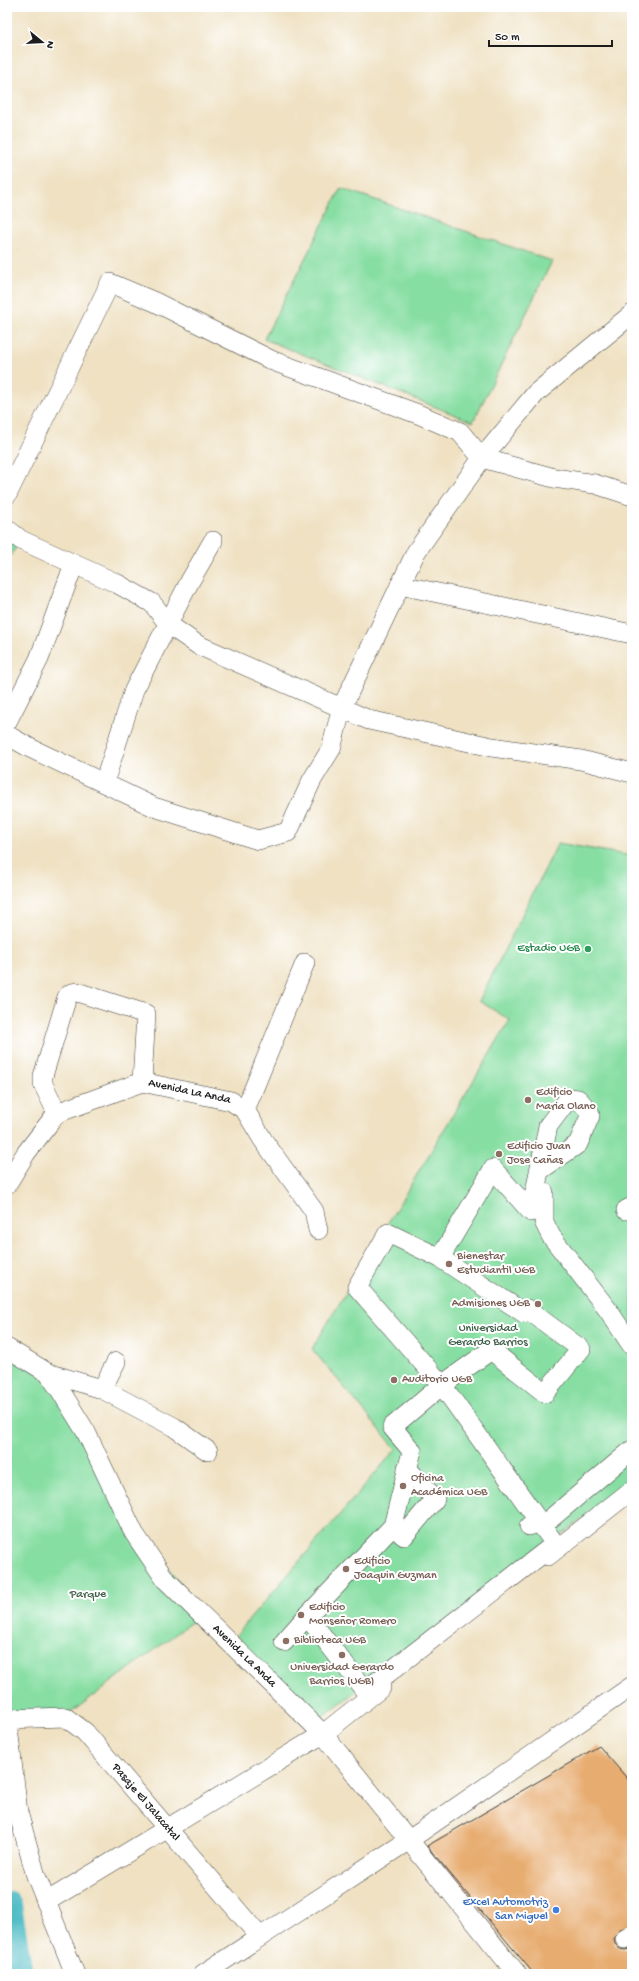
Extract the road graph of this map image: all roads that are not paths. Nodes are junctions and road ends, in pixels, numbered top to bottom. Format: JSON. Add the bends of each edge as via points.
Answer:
{"nodes":[{"id":1,"x":632,"y":314,"type":"edge"},
{"id":2,"x":482,"y":458,"type":"junction"},
{"id":3,"x":7,"y":495,"type":"edge"},
{"id":4,"x":632,"y":496,"type":"edge"},
{"id":5,"x":7,"y":529,"type":"edge"},
{"id":6,"x":213,"y":541,"type":"dead end"},
{"id":7,"x":74,"y":564,"type":"junction"},
{"id":8,"x":400,"y":585,"type":"junction"},
{"id":9,"x":169,"y":625,"type":"junction"},
{"id":10,"x":632,"y":634,"type":"edge"},
{"id":11,"x":342,"y":707,"type":"junction"},
{"id":12,"x":7,"y":722,"type":"edge"},
{"id":13,"x":7,"y":735,"type":"edge"},
{"id":14,"x":632,"y":773,"type":"edge"},
{"id":15,"x":104,"y":783,"type":"junction"},
{"id":16,"x":305,"y":963,"type":"dead end"},
{"id":17,"x":142,"y":1082,"type":"junction"},
{"id":18,"x":244,"y":1110,"type":"junction"},
{"id":19,"x":57,"y":1113,"type":"junction"},
{"id":20,"x":544,"y":1169,"type":"junction"},
{"id":21,"x":7,"y":1184,"type":"edge"},
{"id":22,"x":531,"y":1212,"type":"junction"},
{"id":23,"x":318,"y":1230,"type":"dead end"},
{"id":24,"x":440,"y":1258,"type":"junction"},
{"id":25,"x":632,"y":1346,"type":"edge"},
{"id":26,"x":7,"y":1348,"type":"edge"},
{"id":27,"x":632,"y":1360,"type":"edge"},
{"id":28,"x":116,"y":1362,"type":"dead end"},
{"id":29,"x":48,"y":1373,"type":"junction"},
{"id":30,"x":442,"y":1385,"type":"junction"},
{"id":31,"x":102,"y":1389,"type":"junction"},
{"id":32,"x":632,"y":1450,"type":"edge"},
{"id":33,"x":208,"y":1451,"type":"dead end"},
{"id":34,"x":632,"y":1463,"type":"edge"},
{"id":35,"x":407,"y":1468,"type":"junction"},
{"id":36,"x":632,"y":1490,"type":"edge"},
{"id":37,"x":544,"y":1525,"type":"junction"},
{"id":38,"x":393,"y":1526,"type":"junction"},
{"id":39,"x":570,"y":1539,"type":"junction"},
{"id":40,"x":307,"y":1616,"type":"junction"},
{"id":41,"x":284,"y":1642,"type":"dead end"},
{"id":42,"x":632,"y":1686,"type":"edge"},
{"id":43,"x":7,"y":1719,"type":"edge"},
{"id":44,"x":323,"y":1734,"type":"junction"},
{"id":45,"x":167,"y":1828,"type":"junction"},
{"id":46,"x":409,"y":1840,"type":"junction"},
{"id":47,"x":46,"y":1902,"type":"junction"},
{"id":48,"x":260,"y":1936,"type":"junction"},
{"id":49,"x":75,"y":1974,"type":"edge"},
{"id":50,"x":203,"y":1974,"type":"edge"},
{"id":51,"x":517,"y":1974,"type":"edge"}],
"edges":[{"from":1,"to":2,"type":"street","via":[[536,393]]},
{"from":2,"to":3,"type":"street","via":[[460,432],[273,361],[155,302],[110,283]]},
{"from":2,"to":4,"type":"street","via":[[554,478],[595,484]]},
{"from":2,"to":8,"type":"street","via":[[416,552]]},
{"from":5,"to":7,"type":"street","via":[[21,540]]},
{"from":6,"to":9,"type":"street"},
{"from":7,"to":9,"type":"street","via":[[152,603]]},
{"from":7,"to":12,"type":"street","via":[[40,660]]},
{"from":8,"to":10,"type":"street"},
{"from":8,"to":11,"type":"street"},
{"from":9,"to":11,"type":"street","via":[[198,645]]},
{"from":9,"to":15,"type":"street","via":[[134,690]]},
{"from":11,"to":14,"type":"street","via":[[369,720],[492,747],[581,760]]},
{"from":11,"to":15,"type":"street","via":[[331,749],[312,780],[288,832],[258,840],[154,807]]},
{"from":13,"to":15,"type":"street"},
{"from":16,"to":18,"type":"street"},
{"from":17,"to":18,"type":"street","name":"Avenida La Anda","via":[[231,1101]]},
{"from":17,"to":19,"type":"street","name":"Avenida La Anda"},
{"from":17,"to":19,"type":"street","via":[[146,1014],[77,992],[71,993],[67,997],[43,1076],[43,1084]]},
{"from":18,"to":23,"type":"street","name":"Avenida La Anda","via":[[314,1211]]},
{"from":19,"to":21,"type":"street"},
{"from":20,"to":20,"type":"street","via":[[548,1126],[573,1100],[589,1111],[590,1116],[578,1144]]},
{"from":20,"to":22,"type":"street"},
{"from":20,"to":25,"type":"street","via":[[544,1222],[551,1236],[608,1310]]},
{"from":22,"to":24,"type":"street","via":[[493,1169]]},
{"from":22,"to":27,"type":"street"},
{"from":24,"to":30,"type":"street","via":[[388,1233],[357,1287]]},
{"from":24,"to":30,"type":"street","via":[[524,1313],[527,1309],[581,1349],[545,1393],[491,1350]]},
{"from":26,"to":29,"type":"street","name":"Avenida La Anda"},
{"from":28,"to":31,"type":"street"},
{"from":29,"to":31,"type":"street"},
{"from":29,"to":44,"type":"street","name":"Avenida La Anda","via":[[86,1432],[134,1533],[165,1580]]},
{"from":30,"to":35,"type":"street","via":[[392,1427],[412,1451]]},
{"from":30,"to":37,"type":"street"},
{"from":31,"to":33,"type":"street","via":[[174,1428]]},
{"from":32,"to":37,"type":"street"},
{"from":34,"to":37,"type":"street"},
{"from":35,"to":38,"type":"street"},
{"from":35,"to":38,"type":"street","via":[[435,1499],[404,1536]]},
{"from":36,"to":39,"type":"street"},
{"from":37,"to":39,"type":"street"},
{"from":37,"to":40,"type":"street","via":[[555,1544],[365,1691]]},
{"from":38,"to":40,"type":"street"},
{"from":39,"to":44,"type":"street"},
{"from":40,"to":41,"type":"street"},
{"from":42,"to":46,"type":"street"},
{"from":43,"to":45,"type":"street","name":"Pasaje El Jalacatal","via":[[65,1717],[85,1732]]},
{"from":43,"to":47,"type":"street","via":[[18,1812]]},
{"from":44,"to":45,"type":"street"},
{"from":44,"to":46,"type":"street","name":"Avenida La Anda"},
{"from":45,"to":47,"type":"street"},
{"from":45,"to":48,"type":"street","name":"Pasaje El Jalacatal"},
{"from":46,"to":48,"type":"street"},
{"from":46,"to":51,"type":"street","name":"Avenida La Anda"},
{"from":47,"to":49,"type":"street"},
{"from":48,"to":50,"type":"street"}]}
